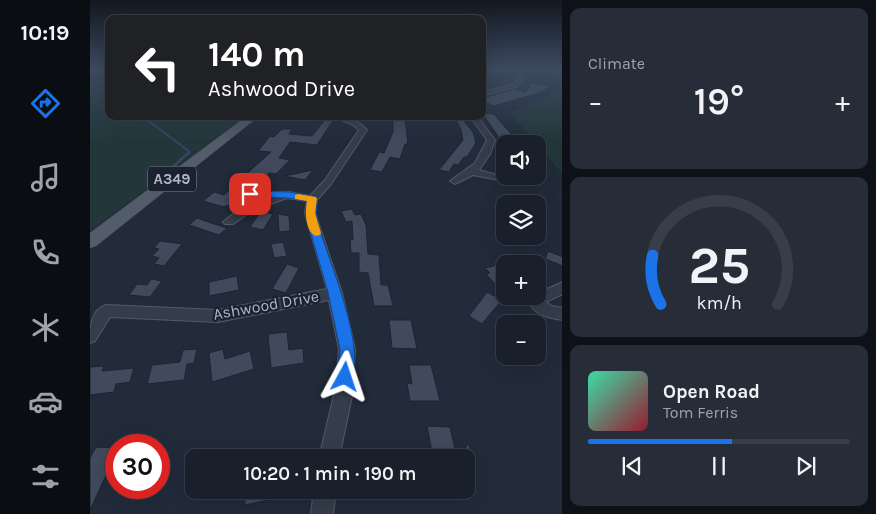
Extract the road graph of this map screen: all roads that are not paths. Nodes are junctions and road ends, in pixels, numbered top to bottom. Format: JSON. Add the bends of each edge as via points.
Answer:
{"nodes":[{"id":1,"x":249,"y":120,"type":"edge"},
{"id":2,"x":347,"y":120,"type":"edge"},
{"id":3,"x":475,"y":120,"type":"edge"},
{"id":4,"x":474,"y":172,"type":"junction"},
{"id":5,"x":496,"y":178,"type":"edge"},
{"id":6,"x":455,"y":181,"type":"dead end"},
{"id":7,"x":250,"y":194,"type":"dead end"},
{"id":8,"x":286,"y":195,"type":"junction"},
{"id":9,"x":312,"y":199,"type":"junction"},
{"id":10,"x":229,"y":222,"type":"dead end"},
{"id":11,"x":90,"y":242,"type":"edge"},
{"id":12,"x":562,"y":287,"type":"edge"},
{"id":13,"x":335,"y":292,"type":"junction"},
{"id":14,"x":562,"y":314,"type":"edge"},
{"id":15,"x":90,"y":336,"type":"edge"},
{"id":16,"x":331,"y":449,"type":"edge"},
{"id":17,"x":323,"y":499,"type":"edge"},
{"id":18,"x":322,"y":514,"type":"edge"}],
"edges":[{"from":1,"to":11,"type":"main road","number":"A349"},
{"from":2,"to":9,"type":"street","via":[[363,130],[328,182]]},
{"from":3,"to":4,"type":"street","via":[[491,140]]},
{"from":4,"to":5,"type":"street"},
{"from":4,"to":6,"type":"street"},
{"from":7,"to":8,"type":"street"},
{"from":8,"to":9,"type":"street"},
{"from":8,"to":10,"type":"street","via":[[250,207]]},
{"from":9,"to":13,"type":"street","name":"Ashwood Drive","via":[[310,213]]},
{"from":12,"to":14,"type":"street","via":[[535,301],[548,312]]},
{"from":13,"to":15,"type":"street","name":"Ashwood Drive","via":[[218,316],[106,310]]},
{"from":13,"to":16,"type":"street","name":"Ashwood Drive","via":[[348,349],[344,391]]},
{"from":17,"to":18,"type":"street"}]}
